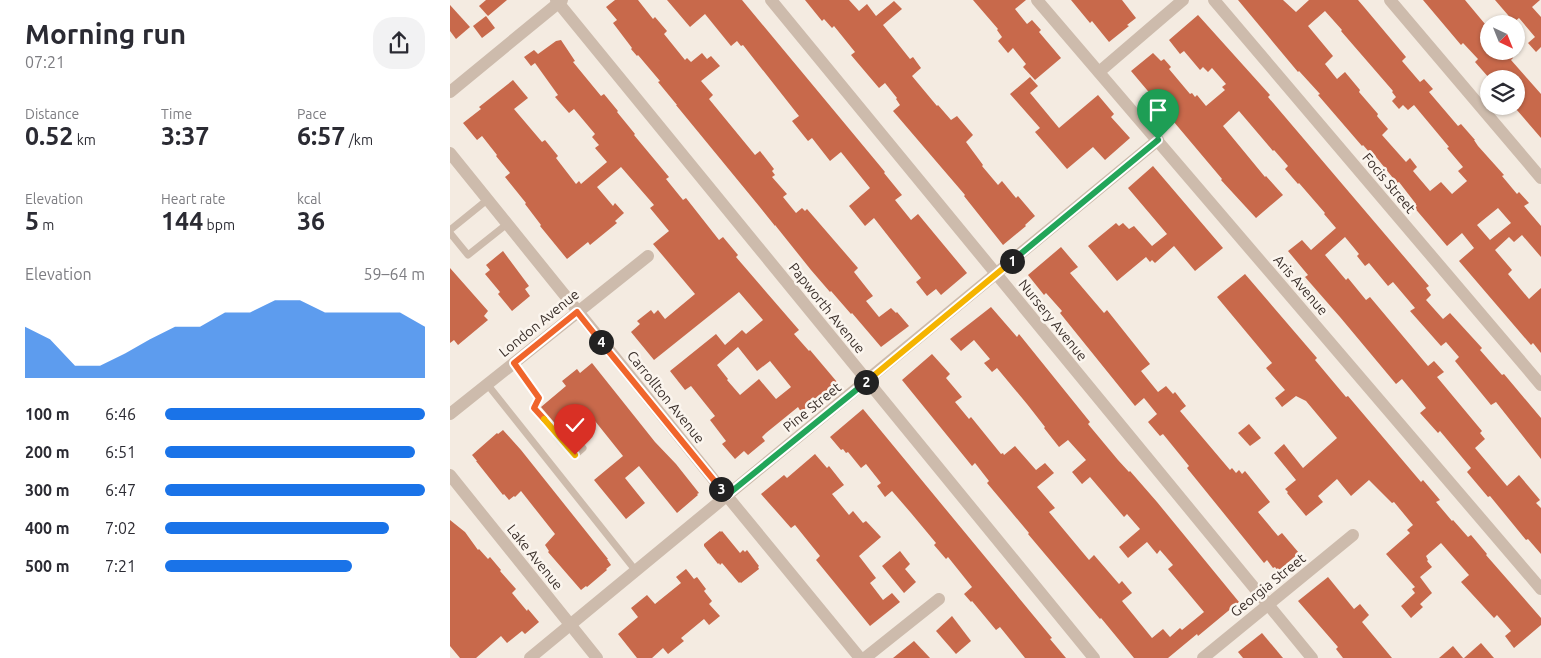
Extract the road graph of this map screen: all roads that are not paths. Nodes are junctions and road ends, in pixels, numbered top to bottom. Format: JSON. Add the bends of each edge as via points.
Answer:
{"nodes":[{"id":1,"x":771,"y":0,"type":"edge"},
{"id":2,"x":1037,"y":0,"type":"edge"},
{"id":3,"x":1183,"y":0,"type":"edge"},
{"id":4,"x":1214,"y":0,"type":"edge"},
{"id":5,"x":1390,"y":0,"type":"edge"},
{"id":6,"x":559,"y":1,"type":"edge"},
{"id":7,"x":1099,"y":72,"type":"junction"},
{"id":8,"x":450,"y":92,"type":"edge"},
{"id":9,"x":1158,"y":140,"type":"junction"},
{"id":10,"x":450,"y":153,"type":"edge"},
{"id":11,"x":1541,"y":178,"type":"edge"},
{"id":12,"x":487,"y":200,"type":"junction"},
{"id":13,"x":507,"y":224,"type":"junction"},
{"id":14,"x":450,"y":232,"type":"edge"},
{"id":15,"x":648,"y":256,"type":"dead end"},
{"id":16,"x":996,"y":274,"type":"junction"},
{"id":17,"x":577,"y":312,"type":"junction"},
{"id":18,"x":514,"y":363,"type":"junction"},
{"id":19,"x":867,"y":381,"type":"junction"},
{"id":20,"x":487,"y":384,"type":"junction"},
{"id":21,"x":1541,"y":385,"type":"edge"},
{"id":22,"x":450,"y":414,"type":"edge"},
{"id":23,"x":584,"y":448,"type":"dead end"},
{"id":24,"x":450,"y":475,"type":"edge"},
{"id":25,"x":726,"y":496,"type":"junction"},
{"id":26,"x":1353,"y":535,"type":"dead end"},
{"id":27,"x":636,"y":571,"type":"junction"},
{"id":28,"x":1541,"y":589,"type":"edge"},
{"id":29,"x":939,"y":599,"type":"dead end"},
{"id":30,"x":1268,"y":605,"type":"junction"},
{"id":31,"x":570,"y":625,"type":"junction"},
{"id":32,"x":530,"y":658,"type":"edge"},
{"id":33,"x":597,"y":658,"type":"edge"},
{"id":34,"x":860,"y":658,"type":"edge"},
{"id":35,"x":865,"y":658,"type":"edge"},
{"id":36,"x":1094,"y":658,"type":"edge"},
{"id":37,"x":1203,"y":658,"type":"edge"},
{"id":38,"x":1312,"y":658,"type":"edge"}],
"edges":[{"from":1,"to":16,"type":"street","name":"Nursery Avenue"},
{"from":2,"to":7,"type":"street","name":"Aris Avenue"},
{"from":3,"to":7,"type":"street"},
{"from":4,"to":21,"type":"street","name":"Focis Street"},
{"from":5,"to":11,"type":"street"},
{"from":6,"to":8,"type":"street"},
{"from":6,"to":19,"type":"street","name":"Papworth Avenue"},
{"from":7,"to":9,"type":"street","name":"Aris Avenue"},
{"from":9,"to":16,"type":"street","name":"Pine Street"},
{"from":9,"to":28,"type":"street","name":"Aris Avenue"},
{"from":10,"to":12,"type":"street","name":"Carrollton Avenue"},
{"from":12,"to":13,"type":"street","name":"Carrollton Avenue"},
{"from":12,"to":14,"type":"lane"},
{"from":13,"to":14,"type":"lane","via":[[468,255]]},
{"from":13,"to":17,"type":"street","name":"Carrollton Avenue"},
{"from":15,"to":17,"type":"street","name":"London Avenue"},
{"from":16,"to":19,"type":"street","name":"Pine Street"},
{"from":16,"to":30,"type":"street","name":"Nursery Avenue"},
{"from":17,"to":18,"type":"street","name":"London Avenue"},
{"from":17,"to":25,"type":"street","name":"Carrollton Avenue"},
{"from":18,"to":20,"type":"street","name":"London Avenue"},
{"from":18,"to":23,"type":"lane","via":[[539,398],[534,408],[575,455]]},
{"from":19,"to":25,"type":"street","name":"Pine Street"},
{"from":19,"to":36,"type":"street","name":"Papworth Avenue"},
{"from":20,"to":22,"type":"street","name":"London Avenue"},
{"from":20,"to":27,"type":"lane"},
{"from":24,"to":31,"type":"street","name":"Lake Avenue"},
{"from":25,"to":27,"type":"street","name":"Pine Street"},
{"from":25,"to":34,"type":"street","name":"Carrollton Avenue"},
{"from":26,"to":30,"type":"street","name":"Georgia Street"},
{"from":27,"to":31,"type":"street","name":"Pine Street"},
{"from":29,"to":35,"type":"street"},
{"from":30,"to":37,"type":"street","name":"Georgia Street"},
{"from":30,"to":38,"type":"street","name":"Nursery Avenue"},
{"from":31,"to":32,"type":"street","name":"Pine Street"},
{"from":31,"to":33,"type":"street","name":"Lake Avenue"}]}
